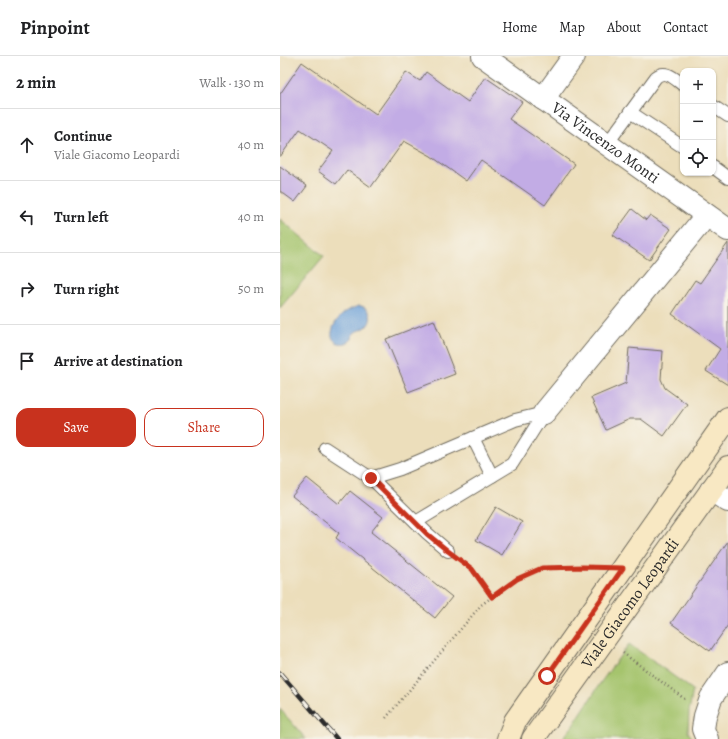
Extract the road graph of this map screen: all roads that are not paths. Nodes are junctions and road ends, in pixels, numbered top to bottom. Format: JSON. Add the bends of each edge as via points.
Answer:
{"nodes":[{"id":1,"x":482,"y":56,"type":"edge"},
{"id":2,"x":574,"y":56,"type":"edge"},
{"id":3,"x":680,"y":83,"type":"edge"},
{"id":4,"x":544,"y":99,"type":"junction"},
{"id":5,"x":716,"y":108,"type":"edge"},
{"id":6,"x":630,"y":112,"type":"junction"},
{"id":7,"x":728,"y":116,"type":"edge"},
{"id":8,"x":607,"y":144,"type":"junction"},
{"id":9,"x":680,"y":145,"type":"edge"},
{"id":10,"x":716,"y":169,"type":"edge"},
{"id":11,"x":728,"y":178,"type":"edge"},
{"id":12,"x":705,"y":214,"type":"junction"},
{"id":13,"x":728,"y":230,"type":"edge"},
{"id":14,"x":544,"y":413,"type":"junction"},
{"id":15,"x":728,"y":418,"type":"edge"},
{"id":16,"x":473,"y":438,"type":"junction"},
{"id":17,"x":325,"y":448,"type":"dead end"},
{"id":18,"x":728,"y":467,"type":"edge"},
{"id":19,"x":492,"y":476,"type":"junction"},
{"id":20,"x":371,"y":478,"type":"junction"},
{"id":21,"x":720,"y":496,"type":"edge"},
{"id":22,"x":416,"y":522,"type":"junction"},
{"id":23,"x":448,"y":551,"type":"road end"},
{"id":24,"x":728,"y":674,"type":"edge"},
{"id":25,"x":508,"y":739,"type":"edge"},
{"id":26,"x":533,"y":739,"type":"edge"},
{"id":27,"x":707,"y":739,"type":"edge"}],
"edges":[{"from":1,"to":4,"type":"street","name":"Via Vincenzo Monti"},
{"from":2,"to":4,"type":"street"},
{"from":3,"to":6,"type":"lane","via":[[668,74],[658,75]]},
{"from":4,"to":8,"type":"street","name":"Via Vincenzo Monti"},
{"from":5,"to":7,"type":"lane"},
{"from":6,"to":8,"type":"lane"},
{"from":6,"to":9,"type":"lane"},
{"from":8,"to":12,"type":"street","name":"Via Vincenzo Monti"},
{"from":10,"to":11,"type":"lane"},
{"from":12,"to":13,"type":"street","name":"Via Vincenzo Monti"},
{"from":12,"to":14,"type":"street"},
{"from":14,"to":16,"type":"lane","via":[[515,420]]},
{"from":14,"to":19,"type":"lane","via":[[512,464]]},
{"from":15,"to":25,"type":"main road","name":"Viale Giacomo Leopardi","via":[[515,721]]},
{"from":16,"to":19,"type":"lane"},
{"from":16,"to":20,"type":"lane","via":[[400,469]]},
{"from":17,"to":20,"type":"lane"},
{"from":18,"to":21,"type":"main road","name":"Viale Giacomo Leopardi"},
{"from":19,"to":22,"type":"lane"},
{"from":20,"to":22,"type":"lane"},
{"from":21,"to":26,"type":"main road","name":"Viale Giacomo Leopardi","via":[[605,639]]},
{"from":22,"to":23,"type":"lane"},
{"from":24,"to":27,"type":"street","via":[[711,698],[705,716],[703,729]]}]}
